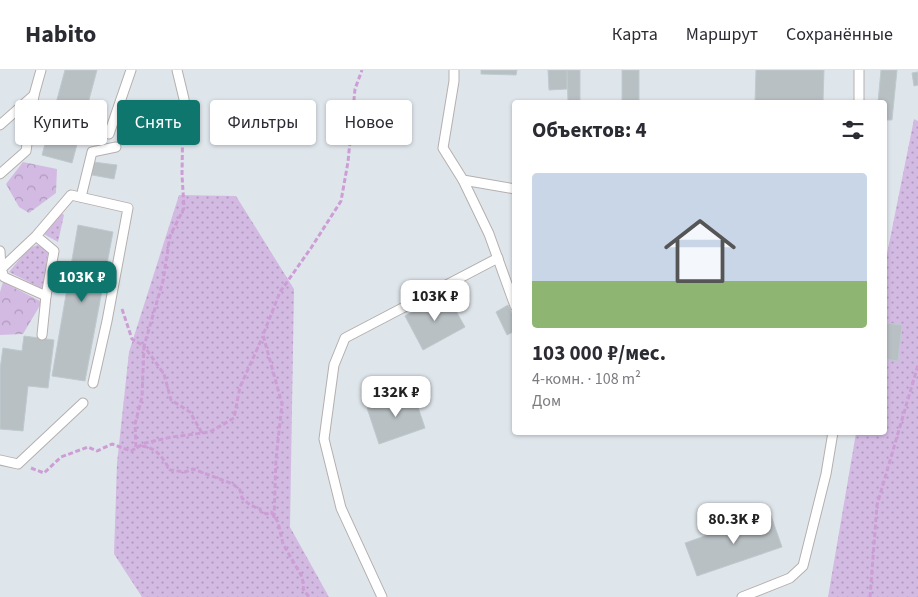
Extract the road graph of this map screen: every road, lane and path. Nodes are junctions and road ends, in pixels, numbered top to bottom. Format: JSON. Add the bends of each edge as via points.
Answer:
{"nodes":[{"id":1,"x":41,"y":70,"type":"edge"},
{"id":2,"x":131,"y":70,"type":"edge"},
{"id":3,"x":177,"y":70,"type":"edge"},
{"id":4,"x":362,"y":70,"type":"edge"},
{"id":5,"x":454,"y":70,"type":"edge"},
{"id":6,"x":860,"y":70,"type":"edge"},
{"id":7,"x":34,"y":95,"type":"junction"},
{"id":8,"x":184,"y":100,"type":"edge"},
{"id":9,"x":859,"y":100,"type":"edge"},
{"id":10,"x":0,"y":125,"type":"edge"},
{"id":11,"x":109,"y":134,"type":"dead end"},
{"id":12,"x":182,"y":145,"type":"edge"},
{"id":13,"x":116,"y":147,"type":"dead end"},
{"id":14,"x":0,"y":174,"type":"edge"},
{"id":15,"x":463,"y":180,"type":"junction"},
{"id":16,"x":512,"y":188,"type":"edge"},
{"id":17,"x":81,"y":198,"type":"junction"},
{"id":18,"x":36,"y":236,"type":"junction"},
{"id":19,"x":0,"y":251,"type":"edge"},
{"id":20,"x":498,"y":258,"type":"junction"},
{"id":21,"x":1,"y":270,"type":"edge"},
{"id":22,"x":46,"y":296,"type":"junction"},
{"id":23,"x":112,"y":297,"type":"junction"},
{"id":24,"x":512,"y":298,"type":"edge"},
{"id":25,"x":42,"y":335,"type":"dead end"},
{"id":26,"x":263,"y":335,"type":"junction"},
{"id":27,"x":144,"y":346,"type":"junction"},
{"id":28,"x":918,"y":365,"type":"edge"},
{"id":29,"x":93,"y":383,"type":"dead end"},
{"id":30,"x":84,"y":403,"type":"dead end"},
{"id":31,"x":202,"y":433,"type":"junction"},
{"id":32,"x":832,"y":435,"type":"edge"},
{"id":33,"x":141,"y":446,"type":"junction"},
{"id":34,"x":136,"y":448,"type":"junction"},
{"id":35,"x":0,"y":460,"type":"edge"},
{"id":36,"x":18,"y":464,"type":"junction"},
{"id":37,"x":274,"y":518,"type":"junction"},
{"id":38,"x":309,"y":597,"type":"edge"},
{"id":39,"x":382,"y":597,"type":"edge"},
{"id":40,"x":742,"y":597,"type":"edge"},
{"id":41,"x":870,"y":597,"type":"edge"}],
"edges":[{"from":1,"to":7,"type":"lane"},
{"from":2,"to":11,"type":"lane"},
{"from":3,"to":8,"type":"lane"},
{"from":4,"to":26,"type":"path","via":[[355,89],[341,201],[280,292]]},
{"from":5,"to":15,"type":"lane","via":[[443,148]]},
{"from":6,"to":9,"type":"lane"},
{"from":7,"to":10,"type":"lane"},
{"from":7,"to":14,"type":"lane","via":[[26,151]]},
{"from":12,"to":27,"type":"path","via":[[184,208],[170,236],[163,281]]},
{"from":13,"to":17,"type":"lane","via":[[92,152]]},
{"from":15,"to":16,"type":"lane"},
{"from":15,"to":20,"type":"lane","via":[[490,234]]},
{"from":17,"to":18,"type":"lane","via":[[71,195]]},
{"from":17,"to":23,"type":"lane","via":[[128,208]]},
{"from":18,"to":21,"type":"lane"},
{"from":18,"to":22,"type":"lane","via":[[54,251]]},
{"from":19,"to":21,"type":"lane"},
{"from":20,"to":24,"type":"lane"},
{"from":20,"to":39,"type":"lane","via":[[345,338],[334,365],[324,439],[341,508]]},
{"from":21,"to":22,"type":"lane","via":[[4,277]]},
{"from":22,"to":25,"type":"lane"},
{"from":23,"to":27,"type":"path","via":[[120,299],[132,339]]},
{"from":23,"to":29,"type":"lane"},
{"from":26,"to":31,"type":"path","via":[[240,386],[234,418]]},
{"from":26,"to":37,"type":"path","via":[[282,404]]},
{"from":27,"to":31,"type":"path","via":[[164,374],[171,400],[190,412]]},
{"from":27,"to":34,"type":"path","via":[[142,397],[135,424]]},
{"from":28,"to":41,"type":"path","via":[[878,505]]},
{"from":30,"to":36,"type":"lane"},
{"from":31,"to":33,"type":"path"},
{"from":32,"to":40,"type":"lane","via":[[804,566],[790,578]]},
{"from":33,"to":34,"type":"path"},
{"from":33,"to":37,"type":"path","via":[[151,447],[162,456],[170,470],[185,472],[193,469],[233,484],[250,505],[261,512],[271,512]]},
{"from":34,"to":36,"type":"path","via":[[131,451],[112,444],[97,451],[88,447],[61,457],[44,473]]},
{"from":35,"to":36,"type":"lane"},
{"from":37,"to":38,"type":"path"}]}
